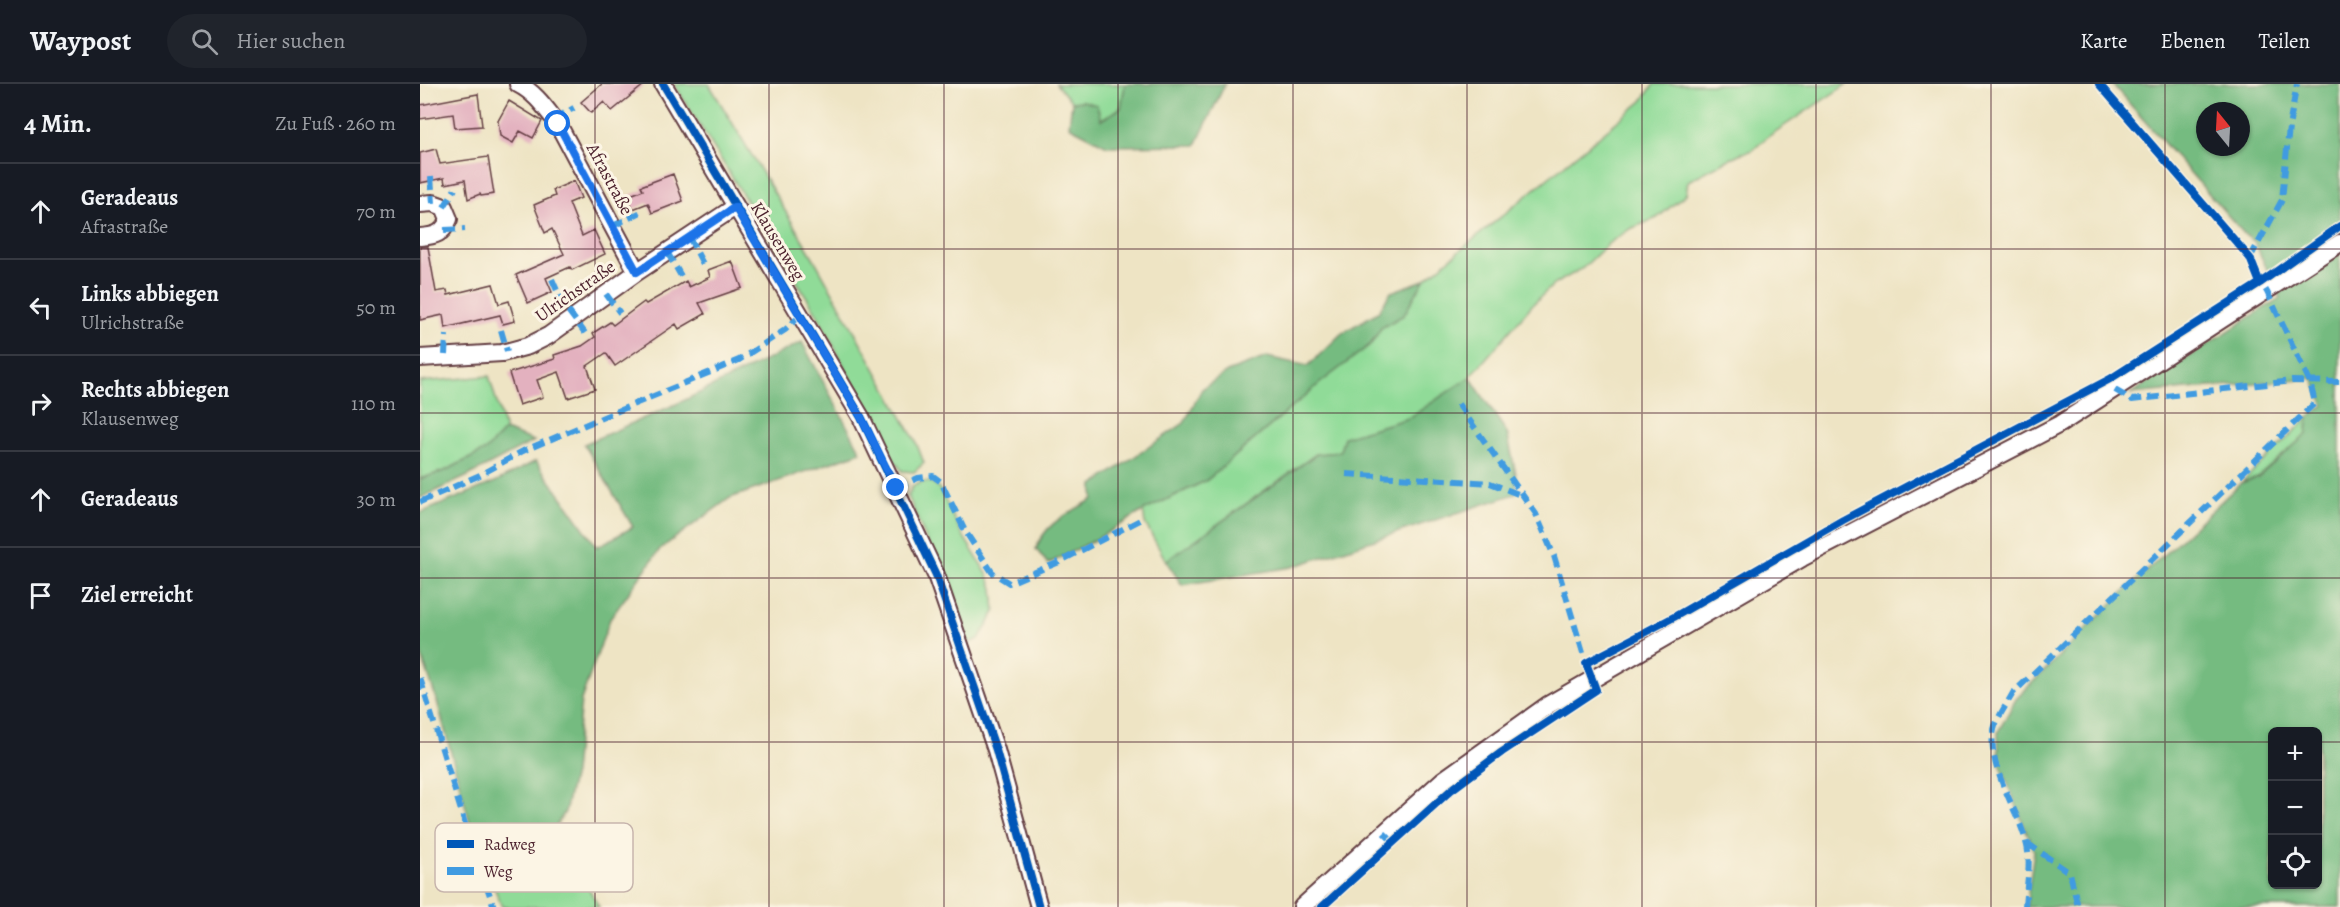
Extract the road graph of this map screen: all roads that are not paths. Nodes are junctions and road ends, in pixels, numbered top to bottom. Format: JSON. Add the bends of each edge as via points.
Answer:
{"nodes":[{"id":1,"x":518,"y":84,"type":"edge"},
{"id":2,"x":663,"y":84,"type":"edge"},
{"id":3,"x":420,"y":204,"type":"edge"},
{"id":4,"x":735,"y":207,"type":"junction"},
{"id":5,"x":420,"y":237,"type":"edge"},
{"id":6,"x":2340,"y":243,"type":"edge"},
{"id":7,"x":637,"y":272,"type":"junction"},
{"id":8,"x":420,"y":358,"type":"edge"},
{"id":9,"x":1039,"y":907,"type":"edge"},
{"id":10,"x":1302,"y":907,"type":"edge"}],
"edges":[{"from":1,"to":7,"type":"street","name":"Afrastraße","via":[[543,104],[558,124]]},
{"from":2,"to":4,"type":"street","name":"Klausenweg"},
{"from":3,"to":5,"type":"street","via":[[444,207],[448,219],[444,230],[435,236]]},
{"from":4,"to":7,"type":"street","name":"Ulrichstraße"},
{"from":4,"to":9,"type":"street","name":"Klausenweg","via":[[861,417],[936,575],[996,750]]},
{"from":6,"to":10,"type":"street","via":[[2060,424],[1802,558],[1548,705],[1443,780]]},
{"from":7,"to":8,"type":"street","name":"Ulrichstraße","via":[[528,346],[502,353]]}]}
